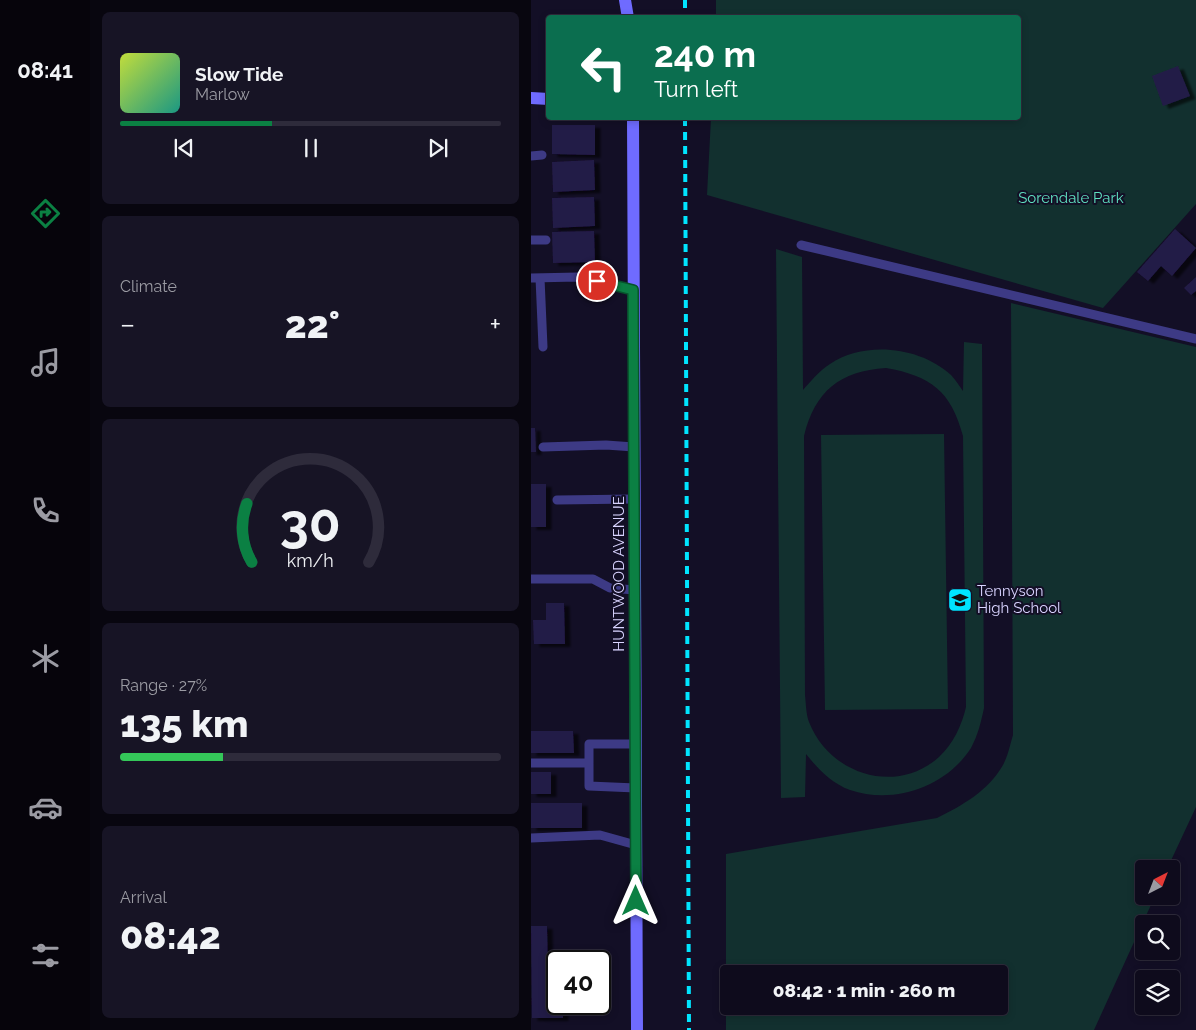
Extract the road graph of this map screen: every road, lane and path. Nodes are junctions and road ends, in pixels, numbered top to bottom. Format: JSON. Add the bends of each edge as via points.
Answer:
{"nodes":[{"id":1,"x":625,"y":0,"type":"edge"},
{"id":2,"x":628,"y":15,"type":"edge"},
{"id":3,"x":531,"y":98,"type":"edge"},
{"id":4,"x":546,"y":98,"type":"edge"},
{"id":5,"x":633,"y":120,"type":"edge"},
{"id":6,"x":542,"y":155,"type":"dead end"},
{"id":7,"x":531,"y":156,"type":"edge"},
{"id":8,"x":531,"y":240,"type":"edge"},
{"id":9,"x":546,"y":240,"type":"dead end"},
{"id":10,"x":801,"y":245,"type":"dead end"},
{"id":11,"x":536,"y":278,"type":"edge"},
{"id":12,"x":633,"y":290,"type":"junction"},
{"id":13,"x":1196,"y":339,"type":"edge"},
{"id":14,"x":543,"y":347,"type":"dead end"},
{"id":15,"x":543,"y":447,"type":"dead end"},
{"id":16,"x":634,"y":447,"type":"junction"},
{"id":17,"x":634,"y":499,"type":"junction"},
{"id":18,"x":557,"y":500,"type":"dead end"},
{"id":19,"x":531,"y":578,"type":"edge"},
{"id":20,"x":635,"y":590,"type":"junction"},
{"id":21,"x":636,"y":744,"type":"junction"},
{"id":22,"x":531,"y":763,"type":"edge"},
{"id":23,"x":589,"y":763,"type":"junction"},
{"id":24,"x":636,"y":788,"type":"junction"},
{"id":25,"x":531,"y":838,"type":"edge"},
{"id":26,"x":636,"y":845,"type":"junction"},
{"id":27,"x":637,"y":1030,"type":"edge"}],
"edges":[{"from":1,"to":2,"type":"street"},
{"from":3,"to":4,"type":"street"},
{"from":5,"to":12,"type":"street","name":"HUNTWOOD AVENUE"},
{"from":6,"to":7,"type":"lane"},
{"from":8,"to":9,"type":"lane"},
{"from":10,"to":13,"type":"lane"},
{"from":11,"to":12,"type":"lane","via":[[578,277]]},
{"from":11,"to":14,"type":"lane"},
{"from":12,"to":16,"type":"street","name":"HUNTWOOD AVENUE"},
{"from":15,"to":16,"type":"lane"},
{"from":16,"to":17,"type":"street","name":"HUNTWOOD AVENUE"},
{"from":17,"to":18,"type":"lane"},
{"from":17,"to":20,"type":"street","name":"HUNTWOOD AVENUE"},
{"from":19,"to":20,"type":"lane","via":[[593,579],[610,588]]},
{"from":20,"to":21,"type":"street","name":"HUNTWOOD AVENUE"},
{"from":21,"to":23,"type":"lane","via":[[589,744]]},
{"from":21,"to":24,"type":"street","name":"HUNTWOOD AVENUE"},
{"from":22,"to":23,"type":"lane"},
{"from":23,"to":24,"type":"lane","via":[[589,786]]},
{"from":24,"to":26,"type":"street","name":"HUNTWOOD AVENUE"},
{"from":25,"to":26,"type":"lane","via":[[599,835]]},
{"from":26,"to":27,"type":"street","name":"HUNTWOOD AVENUE"}]}
